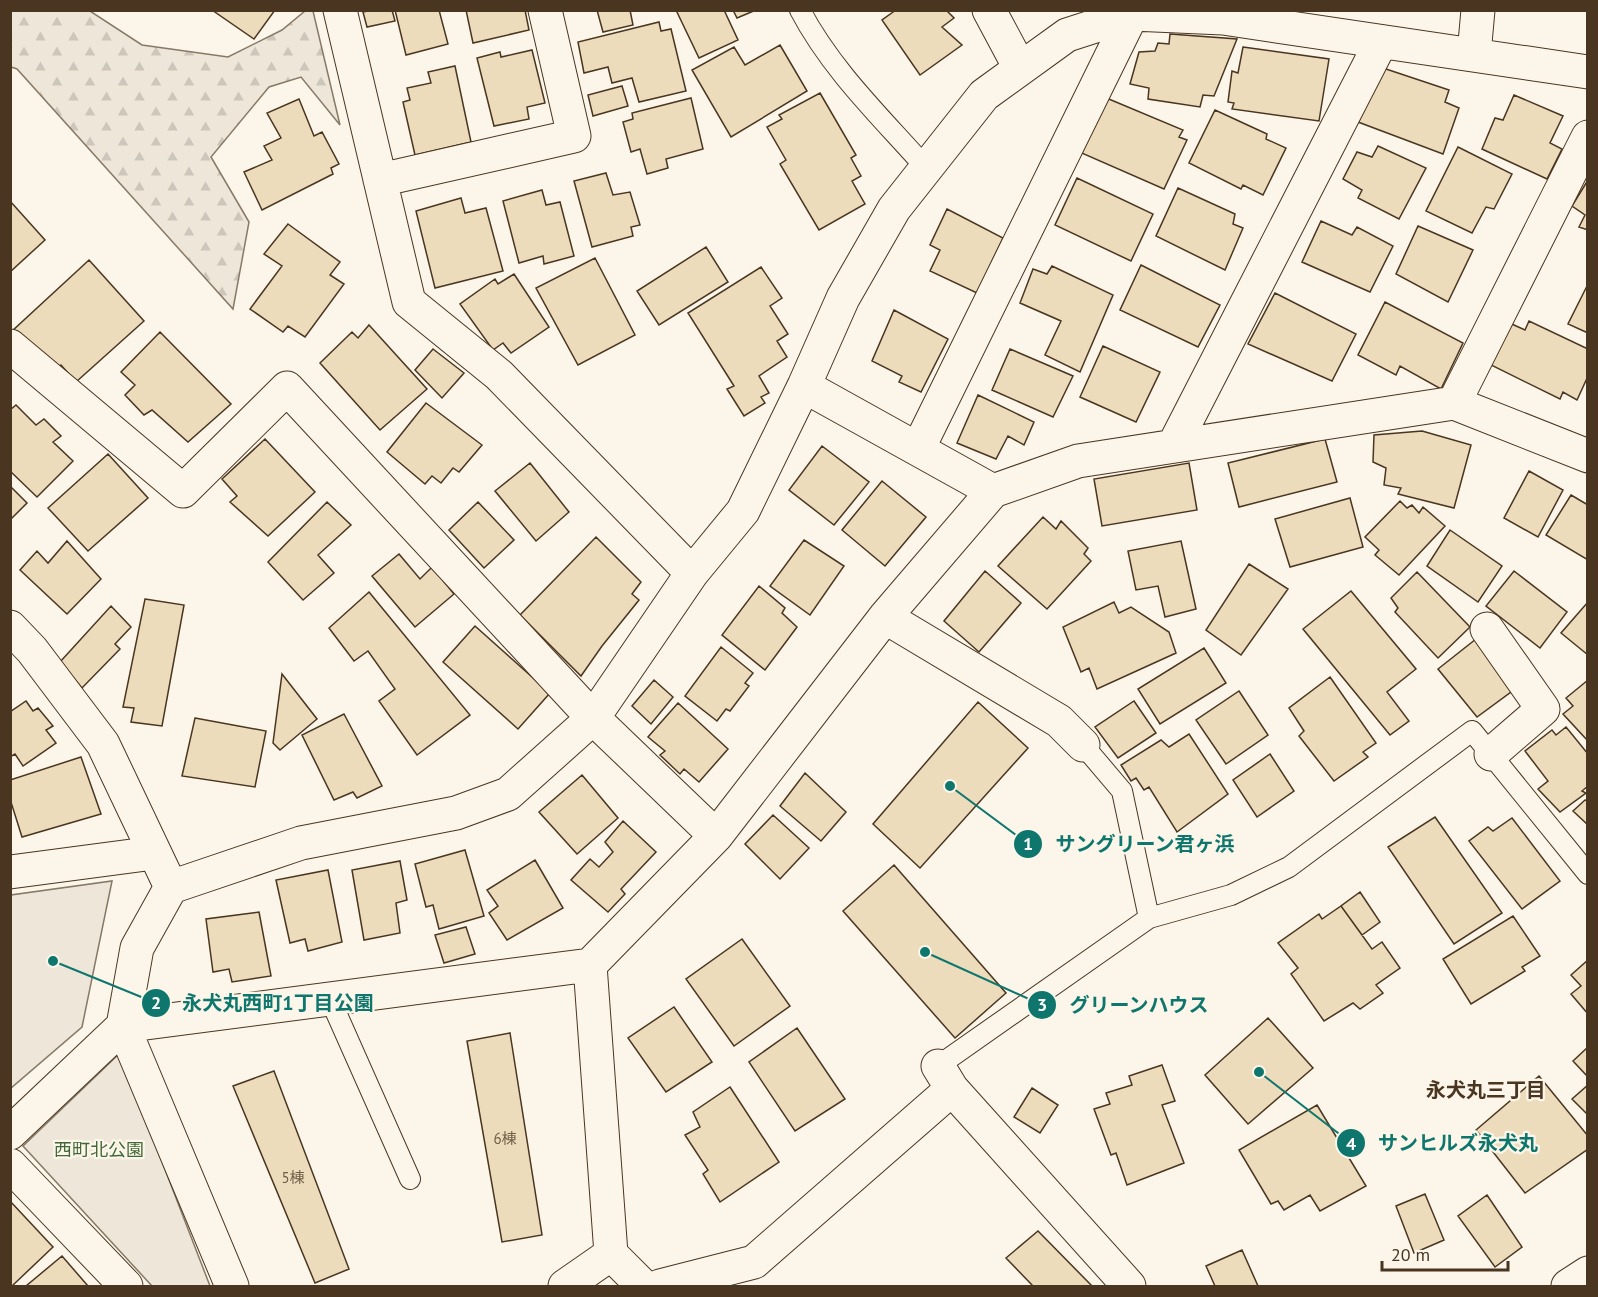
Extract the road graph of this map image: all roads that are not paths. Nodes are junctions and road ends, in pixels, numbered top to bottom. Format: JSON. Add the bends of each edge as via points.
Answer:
{"nodes":[{"id":1,"x":340,"y":10,"type":"edge"},
{"id":2,"x":545,"y":10,"type":"edge"},
{"id":3,"x":800,"y":10,"type":"edge"},
{"id":4,"x":989,"y":10,"type":"edge"},
{"id":5,"x":1478,"y":10,"type":"edge"},
{"id":6,"x":1132,"y":14,"type":"junction"},
{"id":7,"x":1222,"y":14,"type":"edge"},
{"id":8,"x":1381,"y":42,"type":"junction"},
{"id":9,"x":1474,"y":54,"type":"junction"},
{"id":10,"x":1020,"y":68,"type":"junction"},
{"id":11,"x":1587,"y":72,"type":"edge"},
{"id":12,"x":1587,"y":136,"type":"edge"},
{"id":13,"x":926,"y":168,"type":"junction"},
{"id":14,"x":380,"y":180,"type":"junction"},
{"id":15,"x":10,"y":346,"type":"edge"},
{"id":16,"x":804,"y":386,"type":"junction"},
{"id":17,"x":1454,"y":403,"type":"junction"},
{"id":18,"x":1174,"y":446,"type":"junction"},
{"id":19,"x":918,"y":449,"type":"junction"},
{"id":20,"x":1587,"y":456,"type":"edge"},
{"id":21,"x":993,"y":491,"type":"junction"},
{"id":22,"x":692,"y":573,"type":"junction"},
{"id":23,"x":885,"y":617,"type":"junction"},
{"id":24,"x":10,"y":627,"type":"edge"},
{"id":25,"x":1487,"y":629,"type":"dead end"},
{"id":26,"x":593,"y":718,"type":"junction"},
{"id":27,"x":1083,"y":745,"type":"joint"},
{"id":28,"x":1491,"y":754,"type":"junction"},
{"id":29,"x":716,"y":836,"type":"junction"},
{"id":30,"x":154,"y":853,"type":"junction"},
{"id":31,"x":10,"y":872,"type":"edge"},
{"id":32,"x":1587,"y":874,"type":"edge"},
{"id":33,"x":171,"y":887,"type":"junction"},
{"id":34,"x":1149,"y":918,"type":"junction"},
{"id":35,"x":590,"y":965,"type":"junction"},
{"id":36,"x":330,"y":999,"type":"junction"},
{"id":37,"x":123,"y":1026,"type":"junction"},
{"id":38,"x":945,"y":1078,"type":"junction"},
{"id":39,"x":10,"y":1133,"type":"edge"},
{"id":40,"x":10,"y":1165,"type":"edge"},
{"id":41,"x":411,"y":1179,"type":"dead end"},
{"id":42,"x":611,"y":1254,"type":"junction"},
{"id":43,"x":1587,"y":1273,"type":"edge"},
{"id":44,"x":126,"y":1287,"type":"edge"},
{"id":45,"x":232,"y":1287,"type":"edge"},
{"id":46,"x":565,"y":1287,"type":"edge"},
{"id":47,"x":643,"y":1287,"type":"edge"},
{"id":48,"x":660,"y":1287,"type":"edge"},
{"id":49,"x":1129,"y":1287,"type":"edge"},
{"id":50,"x":1568,"y":1287,"type":"edge"}],
"edges":[{"from":1,"to":14,"type":"street"},
{"from":2,"to":14,"type":"street","via":[[574,136]]},
{"from":3,"to":13,"type":"lane","via":[[860,97]]},
{"from":4,"to":10,"type":"street"},
{"from":5,"to":9,"type":"street"},
{"from":6,"to":7,"type":"street"},
{"from":6,"to":10,"type":"street","via":[[1067,35]]},
{"from":6,"to":19,"type":"street"},
{"from":7,"to":8,"type":"street"},
{"from":8,"to":9,"type":"street"},
{"from":8,"to":18,"type":"street"},
{"from":9,"to":11,"type":"street"},
{"from":10,"to":13,"type":"street","via":[[984,95]]},
{"from":12,"to":17,"type":"street"},
{"from":13,"to":16,"type":"street","via":[[894,209],[843,298]]},
{"from":14,"to":22,"type":"street","via":[[409,302],[499,375]]},
{"from":15,"to":26,"type":"street","via":[[183,491],[287,388]]},
{"from":16,"to":19,"type":"street"},
{"from":16,"to":22,"type":"street","via":[[743,511]]},
{"from":17,"to":18,"type":"street"},
{"from":17,"to":20,"type":"street"},
{"from":18,"to":21,"type":"street","via":[[1078,461]]},
{"from":19,"to":21,"type":"street"},
{"from":21,"to":23,"type":"street"},
{"from":22,"to":26,"type":"street"},
{"from":23,"to":27,"type":"street","via":[[1059,722]]},
{"from":23,"to":29,"type":"street"},
{"from":24,"to":30,"type":"street","via":[[103,744]]},
{"from":25,"to":28,"type":"street","via":[[1543,709]]},
{"from":26,"to":29,"type":"street"},
{"from":26,"to":33,"type":"street","via":[[508,794],[456,813],[301,843]]},
{"from":27,"to":34,"type":"lane","via":[[1122,791]]},
{"from":28,"to":32,"type":"lane"},
{"from":28,"to":34,"type":"lane","via":[[1472,731],[1289,867],[1231,895]]},
{"from":29,"to":35,"type":"street"},
{"from":30,"to":31,"type":"street"},
{"from":30,"to":33,"type":"street"},
{"from":33,"to":37,"type":"street","via":[[137,948]]},
{"from":34,"to":38,"type":"lane"},
{"from":35,"to":36,"type":"street"},
{"from":35,"to":42,"type":"street"},
{"from":36,"to":37,"type":"street"},
{"from":36,"to":41,"type":"lane"},
{"from":37,"to":39,"type":"street"},
{"from":37,"to":45,"type":"street"},
{"from":38,"to":48,"type":"street","via":[[754,1262]]},
{"from":38,"to":49,"type":"street"},
{"from":40,"to":44,"type":"street"},
{"from":42,"to":46,"type":"street"},
{"from":42,"to":47,"type":"street"},
{"from":43,"to":50,"type":"street"}]}
